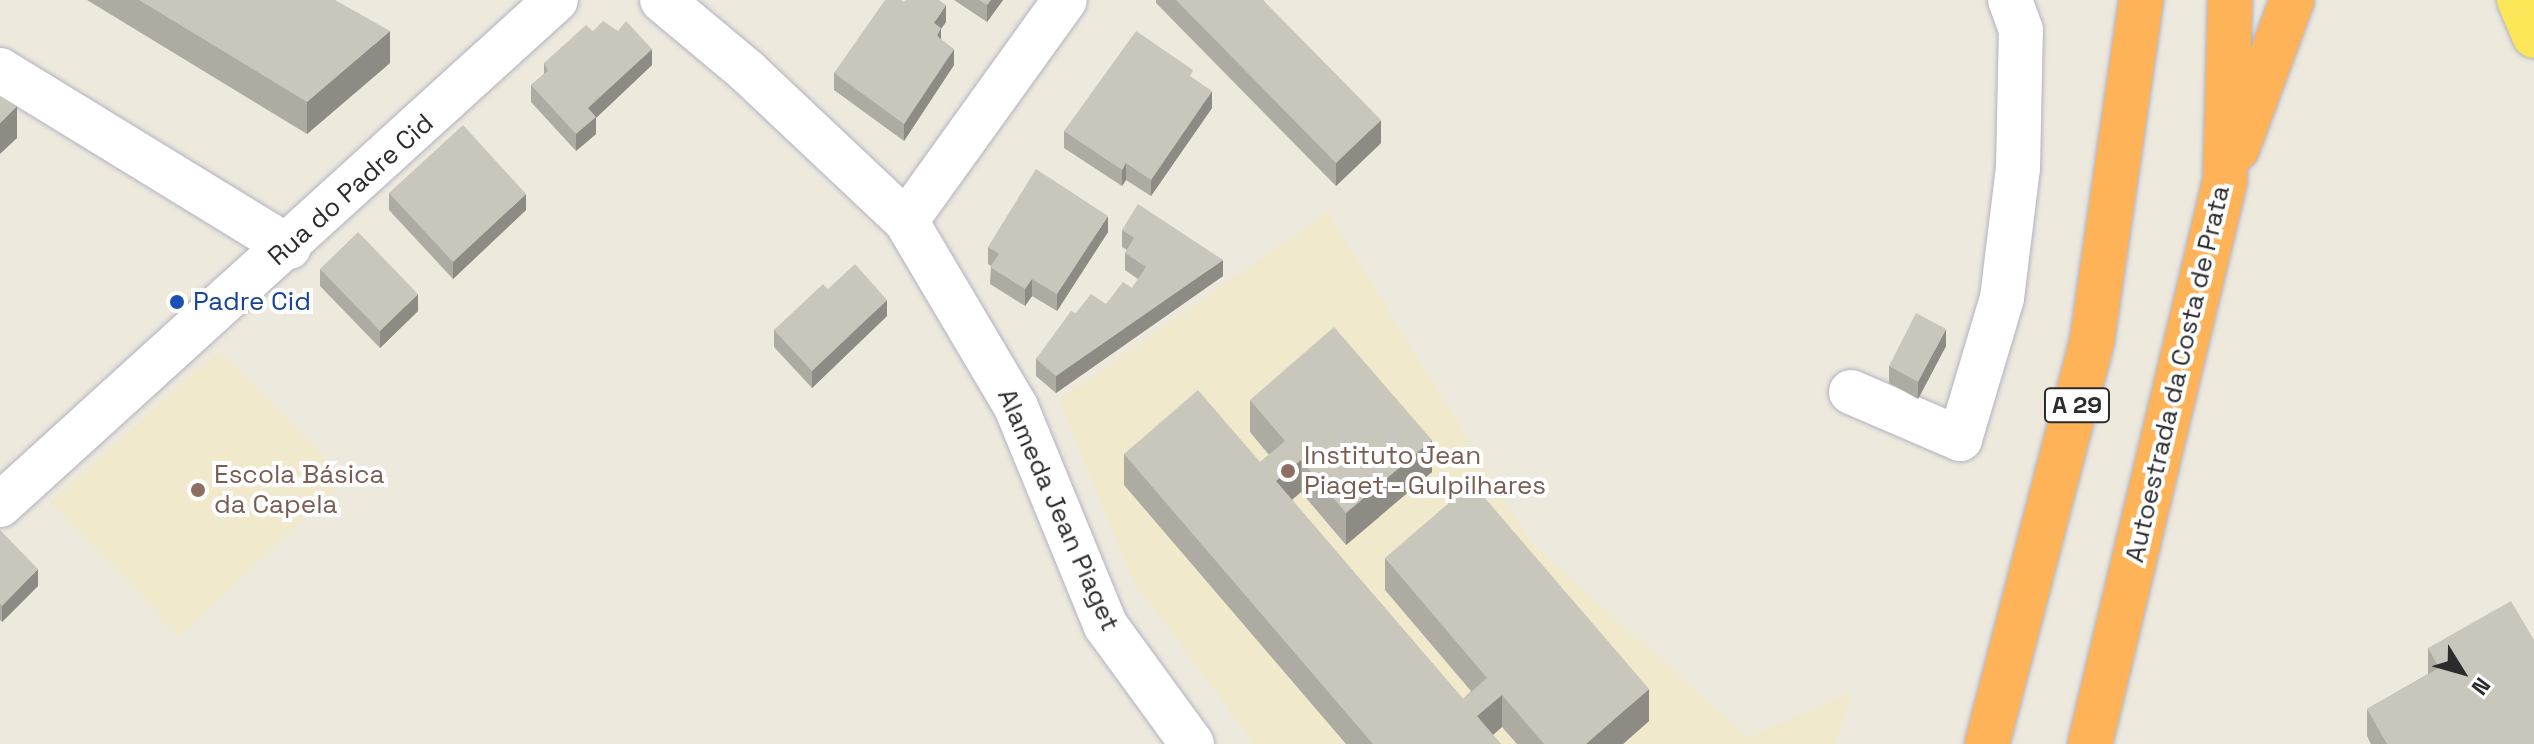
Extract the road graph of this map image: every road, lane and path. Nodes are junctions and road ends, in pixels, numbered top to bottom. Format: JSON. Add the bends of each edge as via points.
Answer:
{"nodes":[{"id":1,"x":556,"y":0,"type":"edge"},
{"id":2,"x":662,"y":0,"type":"edge"},
{"id":3,"x":1065,"y":0,"type":"edge"},
{"id":4,"x":2010,"y":0,"type":"edge"},
{"id":5,"x":2122,"y":0,"type":"edge"},
{"id":6,"x":2141,"y":0,"type":"edge"},
{"id":7,"x":2230,"y":0,"type":"edge"},
{"id":8,"x":2292,"y":0,"type":"edge"},
{"id":9,"x":2519,"y":0,"type":"edge"},
{"id":10,"x":2534,"y":36,"type":"edge"},
{"id":11,"x":2134,"y":59,"type":"junction"},
{"id":12,"x":0,"y":70,"type":"edge"},
{"id":13,"x":2225,"y":181,"type":"junction"},
{"id":14,"x":906,"y":221,"type":"junction"},
{"id":15,"x":289,"y":247,"type":"junction"},
{"id":16,"x":1851,"y":392,"type":"dead end"},
{"id":17,"x":0,"y":505,"type":"edge"},
{"id":18,"x":1192,"y":744,"type":"edge"},
{"id":19,"x":1987,"y":744,"type":"edge"},
{"id":20,"x":2090,"y":744,"type":"edge"}],
"edges":[{"from":1,"to":15,"type":"street","name":"Rua do Padre Cid"},
{"from":2,"to":14,"type":"street","name":"Alameda Jean Piaget","via":[[748,72]]},
{"from":3,"to":14,"type":"street"},
{"from":4,"to":16,"type":"street","via":[[2021,30],[2018,168],[2002,298],[1960,439]]},
{"from":5,"to":11,"type":"highway","number":"A 29"},
{"from":6,"to":11,"type":"highway","number":"A 29"},
{"from":7,"to":13,"type":"highway","name":"Autoestrada da Costa de Prata"},
{"from":8,"to":13,"type":"highway"},
{"from":9,"to":10,"type":"main road"},
{"from":11,"to":19,"type":"highway","number":"A 29","via":[[2092,341]]},
{"from":12,"to":15,"type":"street"},
{"from":13,"to":20,"type":"highway","name":"Autoestrada da Costa de Prata"},
{"from":14,"to":18,"type":"street","name":"Alameda Jean Piaget","via":[[1016,407],[1106,626]]},
{"from":15,"to":17,"type":"street","name":"Rua do Padre Cid"}]}
